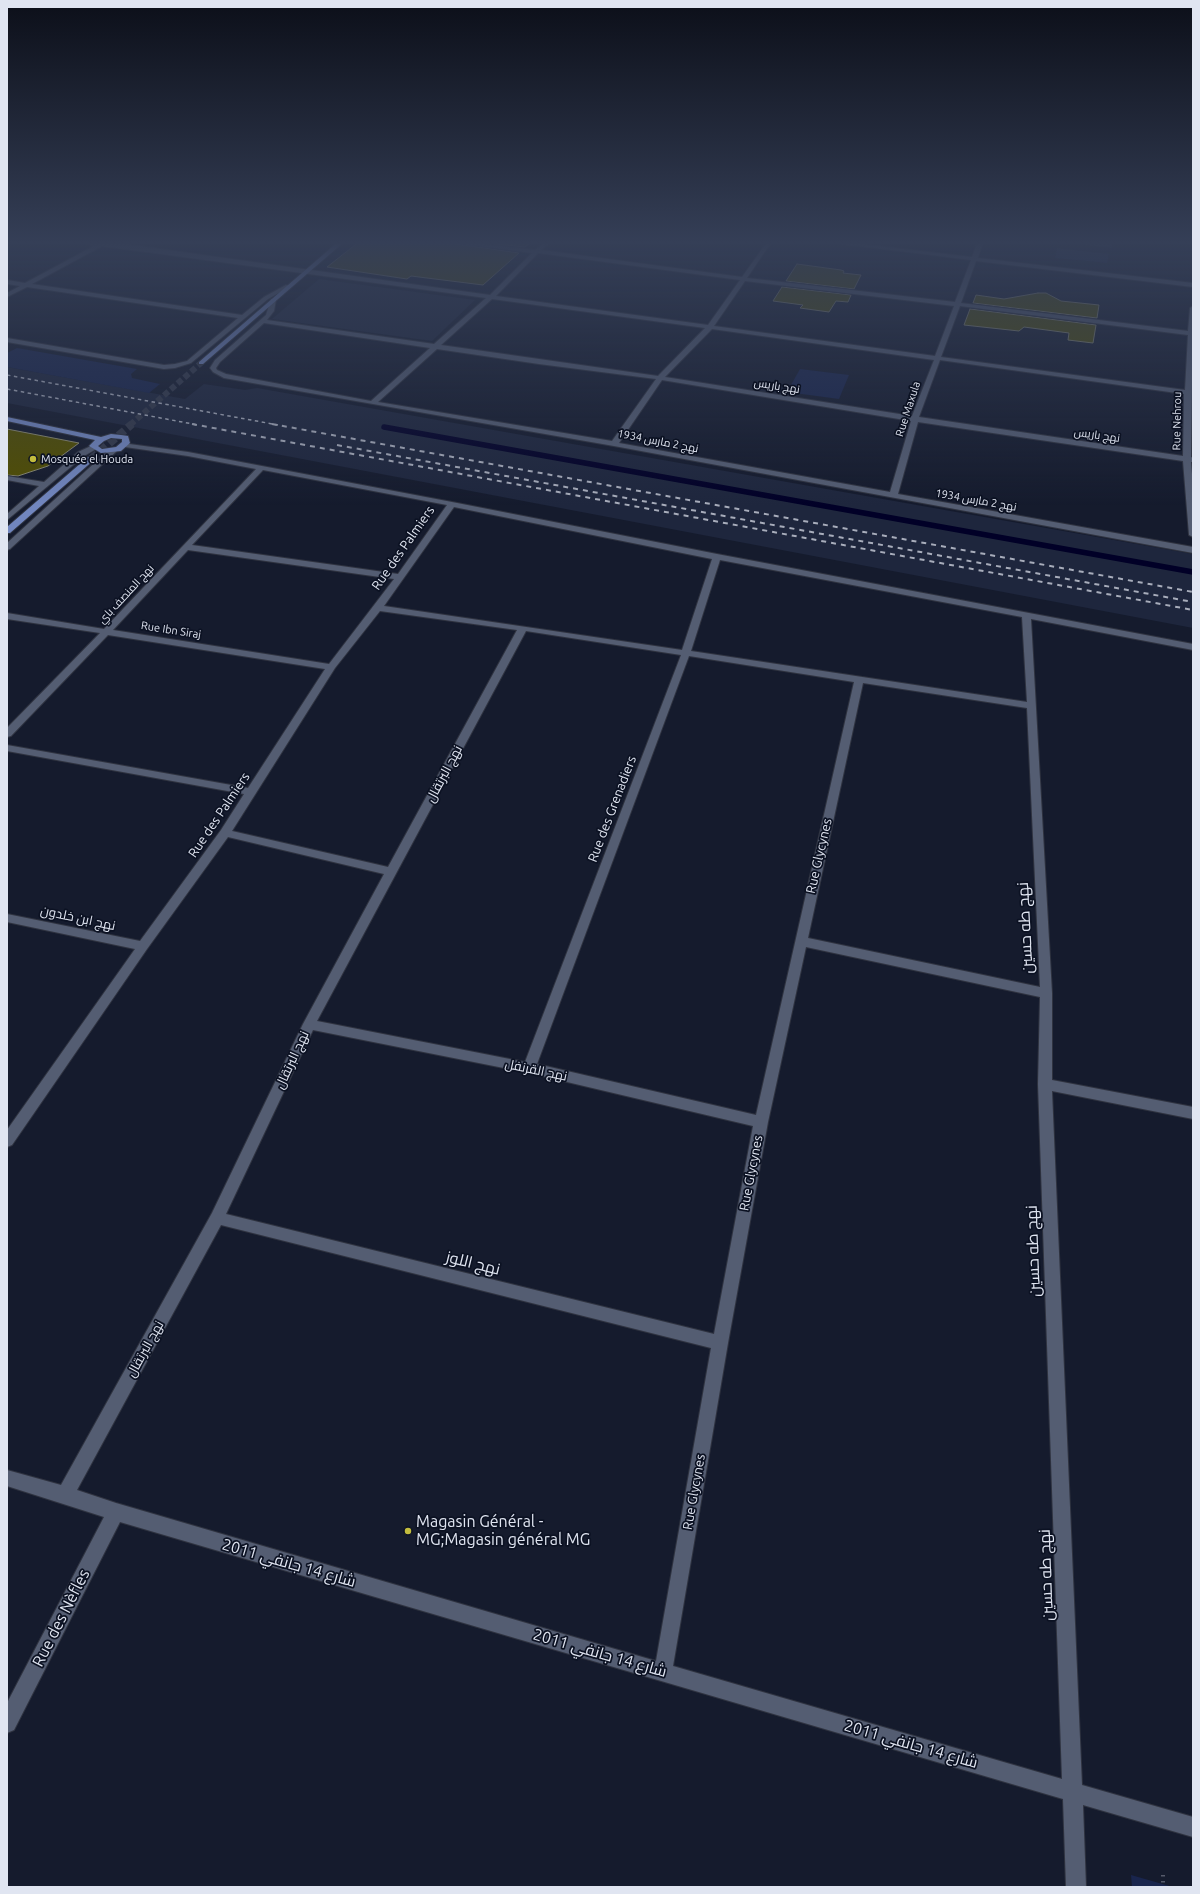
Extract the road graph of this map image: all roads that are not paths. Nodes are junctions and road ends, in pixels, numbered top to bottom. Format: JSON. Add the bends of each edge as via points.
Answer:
{"nodes":[{"id":1,"x":227,"y":329,"type":"edge"},
{"id":2,"x":241,"y":329,"type":"edge"},
{"id":3,"x":253,"y":329,"type":"edge"},
{"id":4,"x":321,"y":329,"type":"edge"},
{"id":5,"x":454,"y":329,"type":"edge"},
{"id":6,"x":708,"y":329,"type":"edge"},
{"id":7,"x":729,"y":329,"type":"edge"},
{"id":8,"x":947,"y":329,"type":"edge"},
{"id":9,"x":1156,"y":329,"type":"edge"},
{"id":10,"x":1192,"y":334,"type":"edge"},
{"id":11,"x":217,"y":338,"type":"junction"},
{"id":12,"x":230,"y":339,"type":"junction"},
{"id":13,"x":7,"y":340,"type":"edge"},
{"id":14,"x":435,"y":346,"type":"junction"},
{"id":15,"x":937,"y":356,"type":"junction"},
{"id":16,"x":201,"y":363,"type":"tunnel mouth"},
{"id":17,"x":660,"y":378,"type":"junction"},
{"id":18,"x":1191,"y":392,"type":"edge"},
{"id":19,"x":373,"y":403,"type":"junction"},
{"id":20,"x":7,"y":419,"type":"edge"},
{"id":21,"x":915,"y":419,"type":"junction"},
{"id":22,"x":101,"y":438,"type":"junction"},
{"id":23,"x":614,"y":444,"type":"junction"},
{"id":24,"x":125,"y":445,"type":"junction"},
{"id":25,"x":94,"y":448,"type":"junction"},
{"id":26,"x":114,"y":450,"type":"junction"},
{"id":27,"x":91,"y":459,"type":"tunnel mouth"},
{"id":28,"x":1190,"y":459,"type":"edge"},
{"id":29,"x":261,"y":468,"type":"junction"},
{"id":30,"x":7,"y":478,"type":"edge"},
{"id":31,"x":45,"y":485,"type":"junction"},
{"id":32,"x":893,"y":496,"type":"junction"},
{"id":33,"x":452,"y":504,"type":"junction"},
{"id":34,"x":7,"y":518,"type":"edge"},
{"id":35,"x":7,"y":531,"type":"edge"},
{"id":36,"x":1193,"y":535,"type":"edge"},
{"id":37,"x":7,"y":547,"type":"edge"},
{"id":38,"x":186,"y":547,"type":"junction"},
{"id":39,"x":1193,"y":550,"type":"edge"},
{"id":40,"x":717,"y":557,"type":"junction"},
{"id":41,"x":399,"y":577,"type":"junction"},
{"id":42,"x":378,"y":608,"type":"junction"},
{"id":43,"x":1026,"y":615,"type":"junction"},
{"id":44,"x":7,"y":616,"type":"edge"},
{"id":45,"x":523,"y":628,"type":"junction"},
{"id":46,"x":106,"y":632,"type":"junction"},
{"id":47,"x":1193,"y":647,"type":"edge"},
{"id":48,"x":686,"y":653,"type":"junction"},
{"id":49,"x":331,"y":667,"type":"junction"},
{"id":50,"x":859,"y":679,"type":"junction"},
{"id":51,"x":1032,"y":706,"type":"junction"},
{"id":52,"x":7,"y":734,"type":"edge"},
{"id":53,"x":7,"y":748,"type":"edge"},
{"id":54,"x":252,"y":792,"type":"junction"},
{"id":55,"x":225,"y":833,"type":"junction"},
{"id":56,"x":392,"y":872,"type":"junction"},
{"id":57,"x":7,"y":918,"type":"edge"},
{"id":58,"x":800,"y":941,"type":"junction"},
{"id":59,"x":143,"y":946,"type":"junction"},
{"id":60,"x":1046,"y":993,"type":"junction"},
{"id":61,"x":309,"y":1024,"type":"junction"},
{"id":62,"x":529,"y":1068,"type":"junction"},
{"id":63,"x":1045,"y":1084,"type":"junction"},
{"id":64,"x":1193,"y":1113,"type":"edge"},
{"id":65,"x":761,"y":1122,"type":"junction"},
{"id":66,"x":7,"y":1141,"type":"edge"},
{"id":67,"x":217,"y":1218,"type":"junction"},
{"id":68,"x":720,"y":1343,"type":"junction"},
{"id":69,"x":7,"y":1478,"type":"edge"},
{"id":70,"x":65,"y":1495,"type":"junction"},
{"id":71,"x":116,"y":1512,"type":"junction"},
{"id":72,"x":663,"y":1671,"type":"junction"},
{"id":73,"x":7,"y":1723,"type":"edge"},
{"id":74,"x":1072,"y":1791,"type":"junction"},
{"id":75,"x":1193,"y":1826,"type":"edge"},
{"id":76,"x":1076,"y":1887,"type":"edge"}],
"edges":[{"from":1,"to":11,"type":"street"},
{"from":2,"to":12,"type":"main road"},
{"from":3,"to":19,"type":"street","name":"نهج 2 مارس 1934","via":[[217,361],[213,368],[215,371],[224,376]]},
{"from":4,"to":14,"type":"street","name":"نهج باريس"},
{"from":5,"to":14,"type":"street"},
{"from":6,"to":17,"type":"street"},
{"from":7,"to":15,"type":"street"},
{"from":8,"to":15,"type":"street","name":"Rue Maxula"},
{"from":9,"to":10,"type":"street"},
{"from":10,"to":18,"type":"street","name":"Rue Nehrou"},
{"from":11,"to":12,"type":"main road"},
{"from":11,"to":13,"type":"street","via":[[185,364],[164,367]]},
{"from":12,"to":16,"type":"main road"},
{"from":14,"to":17,"type":"street","name":"نهج باريس"},
{"from":14,"to":19,"type":"street"},
{"from":15,"to":18,"type":"street"},
{"from":15,"to":21,"type":"street","name":"Rue Maxula"},
{"from":17,"to":21,"type":"street","name":"نهج باريس"},
{"from":17,"to":23,"type":"street"},
{"from":18,"to":28,"type":"street","name":"Rue Nehrou"},
{"from":19,"to":23,"type":"street","name":"نهج 2 مارس 1934"},
{"from":20,"to":22,"type":"main road"},
{"from":21,"to":28,"type":"street","name":"نهج باريس"},
{"from":21,"to":32,"type":"street","name":"Rue Maxula"},
{"from":22,"to":24,"type":"main road","via":[[121,437],[126,440]]},
{"from":22,"to":25,"type":"main road","via":[[94,443]]},
{"from":23,"to":32,"type":"street","name":"نهج 2 مارس 1934"},
{"from":24,"to":26,"type":"main road"},
{"from":24,"to":29,"type":"street"},
{"from":25,"to":26,"type":"main road","via":[[101,451]]},
{"from":25,"to":31,"type":"street","via":[[81,454]]},
{"from":26,"to":37,"type":"street"},
{"from":27,"to":35,"type":"main road"},
{"from":28,"to":36,"type":"street","name":"Rue Nehrou"},
{"from":29,"to":33,"type":"street"},
{"from":29,"to":38,"type":"street","name":"نهج المنصف باي"},
{"from":30,"to":31,"type":"street"},
{"from":31,"to":34,"type":"street"},
{"from":32,"to":39,"type":"street","name":"نهج 2 مارس 1934"},
{"from":33,"to":40,"type":"street"},
{"from":33,"to":41,"type":"street","name":"Rue des Palmiers"},
{"from":38,"to":41,"type":"street"},
{"from":38,"to":46,"type":"street","name":"نهج المنصف باي"},
{"from":40,"to":43,"type":"street"},
{"from":40,"to":48,"type":"street","name":"Rue des Grenadiers"},
{"from":41,"to":42,"type":"street","name":"Rue des Palmiers"},
{"from":42,"to":45,"type":"street"},
{"from":42,"to":49,"type":"street","name":"Rue des Palmiers"},
{"from":43,"to":47,"type":"street"},
{"from":43,"to":51,"type":"street","name":"نهج طه حسين"},
{"from":44,"to":46,"type":"street","name":"Rue Ibn Siraj"},
{"from":45,"to":48,"type":"street"},
{"from":45,"to":56,"type":"street","name":"نهج البرتقال"},
{"from":46,"to":49,"type":"street","name":"Rue Ibn Siraj"},
{"from":46,"to":52,"type":"street","name":"نهج المنصف باي"},
{"from":48,"to":50,"type":"street"},
{"from":48,"to":62,"type":"street","name":"Rue des Grenadiers"},
{"from":49,"to":54,"type":"street","name":"Rue des Palmiers"},
{"from":50,"to":51,"type":"street"},
{"from":50,"to":58,"type":"street","name":"Rue Glycynes"},
{"from":51,"to":60,"type":"street","name":"نهج طه حسين"},
{"from":53,"to":54,"type":"street"},
{"from":54,"to":55,"type":"street","name":"Rue des Palmiers"},
{"from":55,"to":56,"type":"street"},
{"from":55,"to":59,"type":"street","name":"Rue des Palmiers"},
{"from":56,"to":61,"type":"street","name":"نهج البرتقال"},
{"from":57,"to":59,"type":"street","name":"نهج ابن خلدون"},
{"from":58,"to":60,"type":"street"},
{"from":58,"to":65,"type":"street","name":"Rue Glycynes"},
{"from":59,"to":66,"type":"street","name":"Rue des Palmiers"},
{"from":60,"to":63,"type":"street","name":"نهج طه حسين"},
{"from":61,"to":62,"type":"street","name":"نهج القرنفل"},
{"from":61,"to":67,"type":"street","name":"نهج البرتقال"},
{"from":62,"to":65,"type":"street","name":"نهج القرنفل"},
{"from":63,"to":64,"type":"street"},
{"from":63,"to":74,"type":"street","name":"نهج طه حسين"},
{"from":65,"to":68,"type":"street","name":"Rue Glycynes"},
{"from":67,"to":68,"type":"street","name":"نهج اللوز"},
{"from":67,"to":70,"type":"street","name":"نهج البرتقال"},
{"from":68,"to":72,"type":"street","name":"Rue Glycynes"},
{"from":69,"to":70,"type":"street","name":"شارع 14 جانفي 2011"},
{"from":70,"to":71,"type":"street","name":"شارع 14 جانفي 2011"},
{"from":71,"to":72,"type":"street","name":"شارع 14 جانفي 2011"},
{"from":71,"to":73,"type":"street","name":"Rue des Nèfles"},
{"from":72,"to":74,"type":"street","name":"شارع 14 جانفي 2011"},
{"from":74,"to":75,"type":"street","name":"شارع 14 جانفي 2011"},
{"from":74,"to":76,"type":"street","name":"نهج طه حسين"}]}
